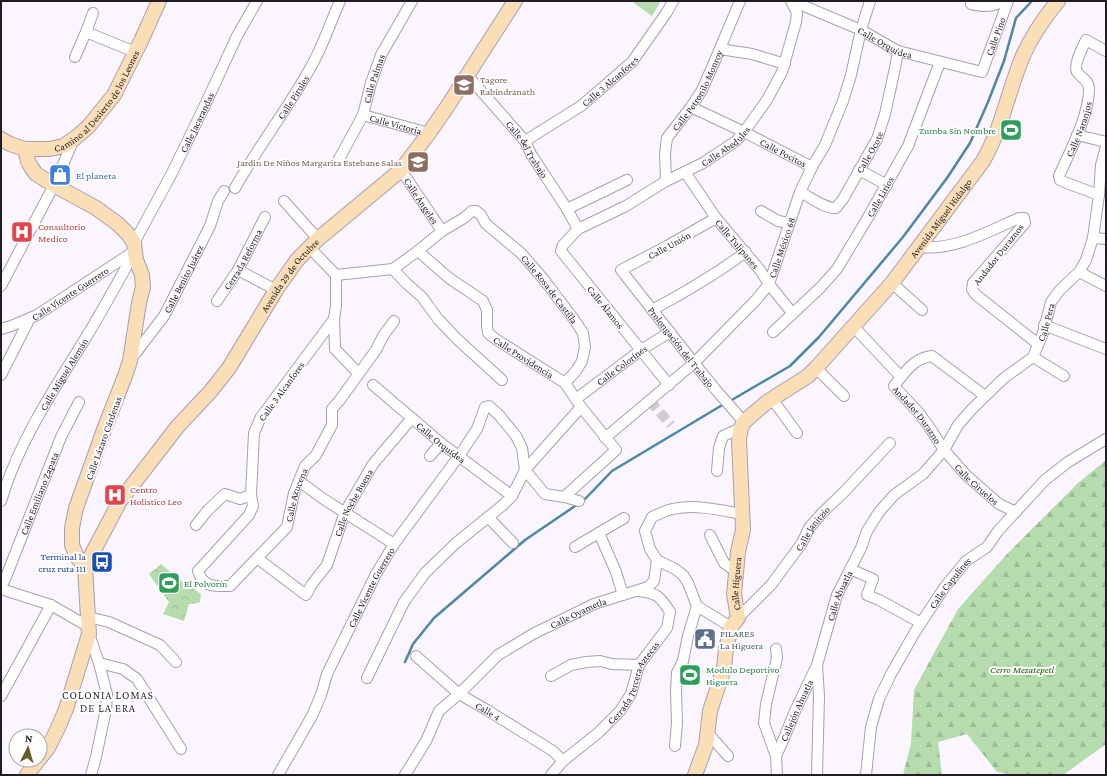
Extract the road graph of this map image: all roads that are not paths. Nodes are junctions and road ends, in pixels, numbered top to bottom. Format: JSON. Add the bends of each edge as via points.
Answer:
{"nodes":[{"id":1,"x":159,"y":1,"type":"edge"},
{"id":2,"x":257,"y":1,"type":"edge"},
{"id":3,"x":340,"y":1,"type":"edge"},
{"id":4,"x":412,"y":1,"type":"edge"},
{"id":5,"x":515,"y":1,"type":"edge"},
{"id":6,"x":673,"y":1,"type":"edge"},
{"id":7,"x":740,"y":1,"type":"edge"},
{"id":8,"x":791,"y":1,"type":"edge"},
{"id":9,"x":870,"y":1,"type":"edge"},
{"id":10,"x":1002,"y":1,"type":"edge"},
{"id":11,"x":1008,"y":1,"type":"edge"},
{"id":12,"x":1058,"y":1,"type":"edge"},
{"id":13,"x":971,"y":4,"type":"dead end"},
{"id":14,"x":93,"y":13,"type":"dead end"},
{"id":15,"x":861,"y":30,"type":"junction"},
{"id":16,"x":86,"y":32,"type":"junction"},
{"id":17,"x":720,"y":48,"type":"junction"},
{"id":18,"x":898,"y":51,"type":"junction"},
{"id":19,"x":1106,"y":51,"type":"edge"},
{"id":20,"x":135,"y":52,"type":"junction"},
{"id":21,"x":75,"y":57,"type":"dead end"},
{"id":22,"x":940,"y":62,"type":"junction"},
{"id":23,"x":785,"y":64,"type":"junction"},
{"id":24,"x":982,"y":72,"type":"joint"},
{"id":25,"x":467,"y":75,"type":"junction"},
{"id":26,"x":691,"y":107,"type":"junction"},
{"id":27,"x":362,"y":115,"type":"junction"},
{"id":28,"x":744,"y":132,"type":"junction"},
{"id":29,"x":429,"y":133,"type":"junction"},
{"id":30,"x":1077,"y":135,"type":"junction"},
{"id":31,"x":74,"y":139,"type":"junction"},
{"id":32,"x":526,"y":140,"type":"junction"},
{"id":33,"x":1106,"y":142,"type":"edge"},
{"id":34,"x":4,"y":143,"type":"edge"},
{"id":35,"x":1106,"y":147,"type":"edge"},
{"id":36,"x":25,"y":148,"type":"junction"},
{"id":37,"x":339,"y":159,"type":"dead end"},
{"id":38,"x":812,"y":167,"type":"junction"},
{"id":39,"x":401,"y":170,"type":"junction"},
{"id":40,"x":859,"y":170,"type":"junction"},
{"id":41,"x":685,"y":172,"type":"junction"},
{"id":42,"x":627,"y":180,"type":"dead end"},
{"id":43,"x":666,"y":181,"type":"junction"},
{"id":44,"x":54,"y":185,"type":"junction"},
{"id":45,"x":886,"y":185,"type":"junction"},
{"id":46,"x":235,"y":188,"type":"dead end"},
{"id":47,"x":224,"y":191,"type":"dead end"},
{"id":48,"x":800,"y":192,"type":"junction"},
{"id":49,"x":1099,"y":194,"type":"junction"},
{"id":50,"x":284,"y":201,"type":"dead end"},
{"id":51,"x":567,"y":209,"type":"junction"},
{"id":52,"x":761,"y":211,"type":"dead end"},
{"id":53,"x":265,"y":217,"type":"dead end"},
{"id":54,"x":716,"y":218,"type":"junction"},
{"id":55,"x":789,"y":223,"type":"junction"},
{"id":56,"x":578,"y":229,"type":"junction"},
{"id":57,"x":442,"y":231,"type":"junction"},
{"id":58,"x":1093,"y":238,"type":"junction"},
{"id":59,"x":1106,"y":239,"type":"edge"},
{"id":60,"x":313,"y":243,"type":"junction"},
{"id":61,"x":134,"y":247,"type":"junction"},
{"id":62,"x":918,"y":247,"type":"junction"},
{"id":63,"x":418,"y":251,"type":"junction"},
{"id":64,"x":746,"y":252,"type":"junction"},
{"id":65,"x":394,"y":269,"type":"junction"},
{"id":66,"x":238,"y":270,"type":"junction"},
{"id":67,"x":621,"y":270,"type":"joint"},
{"id":68,"x":1079,"y":272,"type":"junction"},
{"id":69,"x":336,"y":275,"type":"junction"},
{"id":70,"x":892,"y":283,"type":"junction"},
{"id":71,"x":769,"y":284,"type":"junction"},
{"id":72,"x":1,"y":286,"type":"edge"},
{"id":73,"x":1106,"y":286,"type":"edge"},
{"id":74,"x":276,"y":290,"type":"junction"},
{"id":75,"x":218,"y":301,"type":"dead end"},
{"id":76,"x":652,"y":310,"type":"junction"},
{"id":77,"x":922,"y":310,"type":"dead end"},
{"id":78,"x":793,"y":314,"type":"junction"},
{"id":79,"x":30,"y":318,"type":"junction"},
{"id":80,"x":334,"y":319,"type":"junction"},
{"id":81,"x":394,"y":321,"type":"dead end"},
{"id":82,"x":1044,"y":325,"type":"junction"},
{"id":83,"x":854,"y":326,"type":"junction"},
{"id":84,"x":1,"y":329,"type":"edge"},
{"id":85,"x":670,"y":332,"type":"junction"},
{"id":86,"x":773,"y":332,"type":"dead end"},
{"id":87,"x":1038,"y":344,"type":"junction"},
{"id":88,"x":1106,"y":349,"type":"edge"},
{"id":89,"x":641,"y":350,"type":"junction"},
{"id":90,"x":1033,"y":357,"type":"junction"},
{"id":91,"x":130,"y":361,"type":"junction"},
{"id":92,"x":694,"y":363,"type":"junction"},
{"id":93,"x":816,"y":368,"type":"junction"},
{"id":94,"x":358,"y":373,"type":"junction"},
{"id":95,"x":1,"y":375,"type":"edge"},
{"id":96,"x":1064,"y":376,"type":"dead end"},
{"id":97,"x":901,"y":377,"type":"junction"},
{"id":98,"x":502,"y":380,"type":"dead end"},
{"id":99,"x":565,"y":383,"type":"junction"},
{"id":100,"x":373,"y":385,"type":"dead end"},
{"id":101,"x":669,"y":385,"type":"junction"},
{"id":102,"x":844,"y":396,"type":"dead end"},
{"id":103,"x":985,"y":396,"type":"junction"},
{"id":104,"x":772,"y":399,"type":"junction"},
{"id":105,"x":79,"y":402,"type":"dead end"},
{"id":106,"x":578,"y":403,"type":"junction"},
{"id":107,"x":412,"y":418,"type":"junction"},
{"id":108,"x":743,"y":425,"type":"junction"},
{"id":109,"x":797,"y":433,"type":"dead end"},
{"id":110,"x":605,"y":438,"type":"junction"},
{"id":111,"x":1106,"y":439,"type":"edge"},
{"id":112,"x":441,"y":443,"type":"junction"},
{"id":113,"x":890,"y":443,"type":"dead end"},
{"id":114,"x":944,"y":450,"type":"junction"},
{"id":115,"x":430,"y":456,"type":"dead end"},
{"id":116,"x":459,"y":456,"type":"junction"},
{"id":117,"x":525,"y":470,"type":"junction"},
{"id":118,"x":717,"y":471,"type":"dead end"},
{"id":119,"x":299,"y":481,"type":"junction"},
{"id":120,"x":251,"y":496,"type":"junction"},
{"id":121,"x":512,"y":496,"type":"junction"},
{"id":122,"x":564,"y":497,"type":"junction"},
{"id":123,"x":1,"y":501,"type":"edge"},
{"id":124,"x":579,"y":501,"type":"dead end"},
{"id":125,"x":345,"y":512,"type":"junction"},
{"id":126,"x":1016,"y":512,"type":"junction"},
{"id":127,"x":742,"y":514,"type":"junction"},
{"id":128,"x":488,"y":517,"type":"junction"},
{"id":129,"x":624,"y":518,"type":"dead end"},
{"id":130,"x":196,"y":525,"type":"dead end"},
{"id":131,"x":599,"y":533,"type":"junction"},
{"id":132,"x":710,"y":535,"type":"dead end"},
{"id":133,"x":513,"y":543,"type":"dead end"},
{"id":134,"x":394,"y":544,"type":"junction"},
{"id":135,"x":575,"y":547,"type":"dead end"},
{"id":136,"x":257,"y":558,"type":"junction"},
{"id":137,"x":657,"y":560,"type":"junction"},
{"id":138,"x":85,"y":567,"type":"junction"},
{"id":139,"x":850,"y":569,"type":"junction"},
{"id":140,"x":198,"y":571,"type":"joint"},
{"id":141,"x":737,"y":572,"type":"junction"},
{"id":142,"x":1,"y":588,"type":"edge"},
{"id":143,"x":636,"y":591,"type":"junction"},
{"id":144,"x":623,"y":595,"type":"junction"},
{"id":145,"x":51,"y":605,"type":"junction"},
{"id":146,"x":697,"y":606,"type":"junction"},
{"id":147,"x":735,"y":622,"type":"junction"},
{"id":148,"x":921,"y":623,"type":"junction"},
{"id":149,"x":89,"y":626,"type":"junction"},
{"id":150,"x":776,"y":649,"type":"dead end"},
{"id":151,"x":416,"y":656,"type":"dead end"},
{"id":152,"x":176,"y":662,"type":"dead end"},
{"id":153,"x":100,"y":663,"type":"junction"},
{"id":154,"x":638,"y":665,"type":"junction"},
{"id":155,"x":817,"y":665,"type":"junction"},
{"id":156,"x":551,"y":676,"type":"dead end"},
{"id":157,"x":367,"y":678,"type":"dead end"},
{"id":158,"x":459,"y":694,"type":"junction"},
{"id":159,"x":1,"y":696,"type":"edge"},
{"id":160,"x":707,"y":732,"type":"junction"},
{"id":161,"x":48,"y":746,"type":"edge"},
{"id":162,"x":675,"y":746,"type":"dead end"},
{"id":163,"x":181,"y":749,"type":"dead end"},
{"id":164,"x":728,"y":756,"type":"dead end"},
{"id":165,"x":776,"y":756,"type":"junction"},
{"id":166,"x":563,"y":761,"type":"junction"},
{"id":167,"x":553,"y":774,"type":"edge"},
{"id":168,"x":91,"y":775,"type":"edge"},
{"id":169,"x":278,"y":775,"type":"edge"},
{"id":170,"x":405,"y":775,"type":"edge"},
{"id":171,"x":695,"y":775,"type":"edge"},
{"id":172,"x":777,"y":775,"type":"edge"},
{"id":173,"x":817,"y":775,"type":"edge"},
{"id":174,"x":866,"y":775,"type":"edge"}],
"edges":[{"from":1,"to":20,"type":"street","name":"Camino al Desierto de los Leones"},
{"from":2,"to":61,"type":"street","name":"Calle Jacarandas","via":[[237,36]]},
{"from":3,"to":46,"type":"street","name":"Calle Pirules","via":[[314,61]]},
{"from":4,"to":27,"type":"street","name":"Calle Palmas","via":[[381,55]]},
{"from":5,"to":25,"type":"street","name":"Avenida 29 de Octubre"},
{"from":6,"to":32,"type":"street","name":"Calle 3 Alcanfores","via":[[632,62],[581,106]]},
{"from":7,"to":17,"type":"street","name":"Calle Petronilo Monroy"},
{"from":8,"to":15,"type":"street","name":"Calle Orquídea"},
{"from":8,"to":23,"type":"street","name":"Calle Abedules","via":[[797,13]]},
{"from":9,"to":15,"type":"street","name":"Calle México 68"},
{"from":10,"to":13,"type":"street","via":[[989,6]]},
{"from":11,"to":24,"type":"street","name":"Calle Pino"},
{"from":12,"to":62,"type":"street","name":"Avenida Miguel Hidalgo","via":[[1029,43],[991,147]]},
{"from":14,"to":16,"type":"street"},
{"from":15,"to":18,"type":"street","name":"Calle Orquídea"},
{"from":15,"to":38,"type":"street","name":"Calle México 68","via":[[843,101]]},
{"from":16,"to":20,"type":"street"},
{"from":16,"to":21,"type":"street"},
{"from":17,"to":23,"type":"street"},
{"from":17,"to":26,"type":"street","name":"Calle Petronilo Monroy","via":[[702,90]]},
{"from":18,"to":22,"type":"street","name":"Calle Orquídea"},
{"from":18,"to":40,"type":"street","name":"Calle Ocote","via":[[877,139]]},
{"from":19,"to":30,"type":"street","name":"Calle Naranjos","via":[[1086,40],[1076,66],[1077,71],[1088,83],[1089,89],[1085,115]]},
{"from":20,"to":31,"type":"street","name":"Camino al Desierto de los Leones","via":[[114,95],[88,127]]},
{"from":22,"to":24,"type":"street","name":"Calle Orquídea"},
{"from":22,"to":45,"type":"street","name":"Calle Lirios","via":[[908,146]]},
{"from":23,"to":28,"type":"street","name":"Calle Abedules","via":[[767,100]]},
{"from":25,"to":29,"type":"street","name":"Avenida 29 de Octubre"},
{"from":25,"to":32,"type":"street","name":"Calle del Trabajo"},
{"from":26,"to":28,"type":"street","name":"Calle Pocitos"},
{"from":26,"to":43,"type":"street","name":"Calle Petronilo Monroy","via":[[667,138]]},
{"from":27,"to":29,"type":"street","name":"Calle Victoria"},
{"from":27,"to":37,"type":"street","name":"Calle Palmas"},
{"from":28,"to":38,"type":"street","name":"Calle Pocitos"},
{"from":28,"to":41,"type":"street","name":"Calle Abedules","via":[[736,141]]},
{"from":29,"to":39,"type":"street","name":"Avenida 29 de Octubre"},
{"from":30,"to":33,"type":"street"},
{"from":30,"to":49,"type":"street","name":"Calle Naranjos","via":[[1059,176],[1060,180]]},
{"from":31,"to":36,"type":"street","name":"Camino al Desierto de los Leones","via":[[63,146],[50,149]]},
{"from":31,"to":44,"type":"street"},
{"from":32,"to":51,"type":"street","name":"Calle del Trabajo","via":[[534,158]]},
{"from":34,"to":36,"type":"street","name":"Camino al Desierto de los Leones"},
{"from":35,"to":49,"type":"street","name":"Calle Pera","via":[[1101,165]]},
{"from":36,"to":44,"type":"street","name":"Calle Lázaro Cárdenas","via":[[28,161],[36,174]]},
{"from":38,"to":48,"type":"street","name":"Calle México 68"},
{"from":39,"to":57,"type":"street","name":"Calle Ángeles"},
{"from":39,"to":60,"type":"street","name":"Avenida 29 de Octubre"},
{"from":40,"to":45,"type":"street"},
{"from":40,"to":48,"type":"street","name":"Calle Ocote","via":[[836,208],[829,208]]},
{"from":41,"to":43,"type":"street","name":"Calle Abedules"},
{"from":41,"to":54,"type":"street","name":"Calle Tulipanes"},
{"from":42,"to":51,"type":"street"},
{"from":43,"to":56,"type":"street","name":"Calle Abedules","via":[[626,206]]},
{"from":44,"to":61,"type":"street","name":"Calle Lázaro Cárdenas","via":[[96,208],[118,224],[128,234]]},
{"from":44,"to":72,"type":"street"},
{"from":45,"to":78,"type":"street","name":"Calle Lirios","via":[[837,269]]},
{"from":47,"to":91,"type":"street","name":"Calle Benito Juárez","via":[[210,226],[164,316]]},
{"from":48,"to":55,"type":"street","name":"Calle México 68"},
{"from":49,"to":58,"type":"street","name":"Calle Pera"},
{"from":50,"to":60,"type":"street"},
{"from":51,"to":56,"type":"street","name":"Calle del Trabajo"},
{"from":52,"to":55,"type":"street","via":[[778,221]]},
{"from":53,"to":66,"type":"street","name":"Cerrada Reforma"},
{"from":54,"to":64,"type":"street","name":"Calle Tulipanes"},
{"from":54,"to":67,"type":"street","name":"Calle Unión"},
{"from":55,"to":71,"type":"street","name":"Calle México 68"},
{"from":56,"to":89,"type":"street","name":"Calle Álamos","via":[[563,245],[561,251]]},
{"from":57,"to":63,"type":"street"},
{"from":57,"to":99,"type":"street","name":"Calle Rosa de Castilla","via":[[476,211],[486,224],[521,253],[545,280],[583,333],[585,348],[582,361]]},
{"from":58,"to":59,"type":"street"},
{"from":58,"to":68,"type":"street","name":"Calle Pera"},
{"from":60,"to":69,"type":"street"},
{"from":60,"to":74,"type":"street","name":"Avenida 29 de Octubre","via":[[297,260]]},
{"from":61,"to":79,"type":"street","name":"Calle Vicente Guerrero"},
{"from":61,"to":91,"type":"street","name":"Calle Lázaro Cárdenas","via":[[143,287]]},
{"from":61,"to":123,"type":"street","name":"Calle Miguel Alemán","via":[[102,311],[46,402],[19,454]]},
{"from":62,"to":70,"type":"street","name":"Avenida Miguel Hidalgo"},
{"from":62,"to":87,"type":"street","name":"Andador Duraznos","via":[[951,246],[1024,218],[1025,223],[973,284],[972,289]]},
{"from":63,"to":65,"type":"street"},
{"from":63,"to":99,"type":"street","name":"Calle Providencia","via":[[449,278],[483,301],[487,310],[488,333]]},
{"from":64,"to":71,"type":"street","name":"Calle Tulipanes"},
{"from":64,"to":76,"type":"street","via":[[724,268]]},
{"from":65,"to":69,"type":"street"},
{"from":65,"to":98,"type":"street","via":[[422,297],[457,339]]},
{"from":66,"to":74,"type":"street"},
{"from":66,"to":75,"type":"street","name":"Cerrada Reforma"},
{"from":67,"to":76,"type":"street","name":"Prolongación del Trabajo"},
{"from":68,"to":73,"type":"street"},
{"from":68,"to":82,"type":"street","name":"Calle Pera","via":[[1051,302]]},
{"from":69,"to":80,"type":"street"},
{"from":70,"to":77,"type":"street"},
{"from":70,"to":83,"type":"street","name":"Avenida Miguel Hidalgo"},
{"from":71,"to":78,"type":"street","name":"Calle Tulipanes"},
{"from":71,"to":92,"type":"street","name":"Calle México 68"},
{"from":74,"to":138,"type":"street","name":"Avenida 29 de Octubre","via":[[229,368],[178,426],[120,501]]},
{"from":76,"to":85,"type":"street","name":"Prolongación del Trabajo"},
{"from":78,"to":86,"type":"street","name":"Calle Lirios"},
{"from":79,"to":84,"type":"street","name":"Calle Vicente Guerrero"},
{"from":79,"to":95,"type":"street"},
{"from":80,"to":94,"type":"street","via":[[336,349]]},
{"from":80,"to":120,"type":"street","name":"Calle 3 Alcanfores","via":[[261,417],[254,433]]},
{"from":81,"to":94,"type":"street","name":"Calle Azucena"},
{"from":82,"to":87,"type":"street","name":"Calle Pera"},
{"from":82,"to":88,"type":"street"},
{"from":83,"to":93,"type":"street","name":"Avenida Miguel Hidalgo"},
{"from":83,"to":97,"type":"street","name":"Andador Durazno"},
{"from":85,"to":89,"type":"street","name":"Calle Colorines"},
{"from":85,"to":92,"type":"street","name":"Prolongación del Trabajo"},
{"from":87,"to":90,"type":"street","name":"Calle Pera"},
{"from":89,"to":101,"type":"street","name":"Calle Álamos"},
{"from":89,"to":106,"type":"street","name":"Calle Colorines"},
{"from":90,"to":96,"type":"street"},
{"from":90,"to":103,"type":"street"},
{"from":91,"to":138,"type":"street","name":"Calle Lázaro Cárdenas","via":[[76,508],[72,545]]},
{"from":92,"to":101,"type":"street","name":"Calle México 68"},
{"from":92,"to":108,"type":"street","name":"Prolongación del Trabajo","via":[[733,409]]},
{"from":93,"to":102,"type":"street"},
{"from":93,"to":104,"type":"street","name":"Avenida Miguel Hidalgo"},
{"from":94,"to":119,"type":"street","name":"Calle Azucena","via":[[332,409],[332,425],[316,454],[305,466]]},
{"from":97,"to":103,"type":"street","via":[[908,367],[932,356]]},
{"from":97,"to":114,"type":"street","name":"Andador Durazno","via":[[894,386],[919,413]]},
{"from":99,"to":106,"type":"street","name":"Calle Providencia"},
{"from":100,"to":107,"type":"street","name":"Calle Orquídea"},
{"from":101,"to":110,"type":"street","name":"Calle México 68"},
{"from":103,"to":114,"type":"street","via":[[958,425]]},
{"from":104,"to":108,"type":"street"},
{"from":104,"to":109,"type":"street"},
{"from":105,"to":142,"type":"street","name":"Calle Emiliano Zapata","via":[[61,437]]},
{"from":106,"to":110,"type":"street","name":"Calle Providencia"},
{"from":106,"to":117,"type":"street"},
{"from":107,"to":112,"type":"street","name":"Calle Orquídea"},
{"from":107,"to":125,"type":"street","name":"Calle Noche Buena","via":[[373,464]]},
{"from":108,"to":118,"type":"street","via":[[723,436]]},
{"from":108,"to":127,"type":"street","name":"Calle Higuera","via":[[740,439]]},
{"from":110,"to":122,"type":"street","name":"Calle Providencia","via":[[616,450]]},
{"from":111,"to":126,"type":"street","name":"Calle Capulines","via":[[1068,462],[1045,480]]},
{"from":112,"to":115,"type":"street"},
{"from":112,"to":116,"type":"street","name":"Calle Orquídea"},
{"from":113,"to":147,"type":"street","name":"Calle Janitzio","via":[[809,528],[802,543],[771,585]]},
{"from":114,"to":126,"type":"street","name":"Calle Ciruelos","via":[[966,475],[999,504]]},
{"from":114,"to":139,"type":"street","name":"Calle Ahuatla","via":[[923,474],[894,495],[880,512],[867,531]]},
{"from":116,"to":117,"type":"street","name":"Calle Vicente Guerrero","via":[[477,429],[485,406],[489,406],[516,436],[522,448]]},
{"from":116,"to":121,"type":"street","name":"Calle Orquídea"},
{"from":116,"to":134,"type":"street","name":"Calle Vicente Guerrero"},
{"from":117,"to":121,"type":"street"},
{"from":117,"to":122,"type":"street","via":[[545,494]]},
{"from":119,"to":125,"type":"street"},
{"from":119,"to":136,"type":"street","name":"Calle Azucena","via":[[287,527]]},
{"from":120,"to":130,"type":"street","via":[[240,499],[225,494]]},
{"from":120,"to":140,"type":"street","name":"Calle 3 Alcanfores","via":[[253,506],[249,515]]},
{"from":121,"to":128,"type":"street"},
{"from":122,"to":124,"type":"street"},
{"from":125,"to":134,"type":"street"},
{"from":125,"to":136,"type":"street","name":"Calle Noche Buena","via":[[328,565],[306,595]]},
{"from":126,"to":148,"type":"street","name":"Calle Capulines","via":[[987,547],[966,561]]},
{"from":127,"to":137,"type":"street","via":[[691,507],[672,509],[652,516],[645,531],[650,549]]},
{"from":127,"to":141,"type":"street","name":"Calle Higuera","via":[[743,530]]},
{"from":128,"to":133,"type":"street"},
{"from":128,"to":157,"type":"street","via":[[424,573],[404,602]]},
{"from":129,"to":131,"type":"street"},
{"from":131,"to":135,"type":"street"},
{"from":131,"to":144,"type":"street"},
{"from":132,"to":141,"type":"street","via":[[724,563]]},
{"from":134,"to":169,"type":"street","name":"Calle Vicente Guerrero","via":[[376,574],[327,674],[312,716]]},
{"from":136,"to":140,"type":"street","name":"Calle Azucena","via":[[230,586],[208,585],[201,579]]},
{"from":137,"to":143,"type":"street","name":"Calle Oyametla","via":[[654,581],[648,587]]},
{"from":137,"to":146,"type":"street","via":[[683,575]]},
{"from":138,"to":149,"type":"street","name":"Calle Lázaro Cárdenas"},
{"from":139,"to":148,"type":"street","via":[[874,580],[868,595]]},
{"from":139,"to":155,"type":"street","name":"Calle Ahuatla","via":[[837,595]]},
{"from":141,"to":147,"type":"street","name":"Calle Higuera","via":[[734,594]]},
{"from":142,"to":145,"type":"street"},
{"from":143,"to":144,"type":"street","name":"Calle Oyametla"},
{"from":143,"to":154,"type":"street","name":"Cerrada Tercera Aztecas","via":[[655,594],[670,612],[668,628]]},
{"from":144,"to":158,"type":"street","name":"Calle Oyametla","via":[[594,604],[498,655]]},
{"from":145,"to":149,"type":"street"},
{"from":145,"to":159,"type":"street"},
{"from":146,"to":147,"type":"street"},
{"from":146,"to":162,"type":"street","via":[[677,673]]},
{"from":147,"to":160,"type":"street","name":"Calle Higuera","via":[[710,711]]},
{"from":148,"to":174,"type":"street","name":"Calle Capulines","via":[[879,699],[871,727]]},
{"from":149,"to":152,"type":"street","via":[[109,622],[160,645]]},
{"from":149,"to":153,"type":"street","name":"Calle Lázaro Cárdenas"},
{"from":149,"to":161,"type":"street","via":[[66,708]]},
{"from":150,"to":165,"type":"street","via":[[777,658],[764,723]]},
{"from":151,"to":158,"type":"street","name":"Calle 4"},
{"from":153,"to":163,"type":"street","via":[[123,669],[137,679]]},
{"from":153,"to":168,"type":"street","name":"Calle Lázaro Cárdenas","via":[[107,694],[106,709]]},
{"from":154,"to":156,"type":"street","via":[[593,661],[571,664]]},
{"from":154,"to":166,"type":"street","name":"Cerrada Tercera Aztecas","via":[[631,694],[620,711]]},
{"from":155,"to":165,"type":"street","name":"Callejón Ahuatla"},
{"from":155,"to":173,"type":"street","name":"Calle Ahuatla"},
{"from":158,"to":166,"type":"street","name":"Calle 4","via":[[553,751]]},
{"from":158,"to":170,"type":"street","name":"Calle Oyametla","via":[[439,711],[426,741]]},
{"from":160,"to":164,"type":"street"},
{"from":160,"to":171,"type":"street","name":"Calle Higuera","via":[[706,745]]},
{"from":165,"to":172,"type":"street"},
{"from":166,"to":167,"type":"street","name":"Cerrada Tercera Aztecas"}]}
